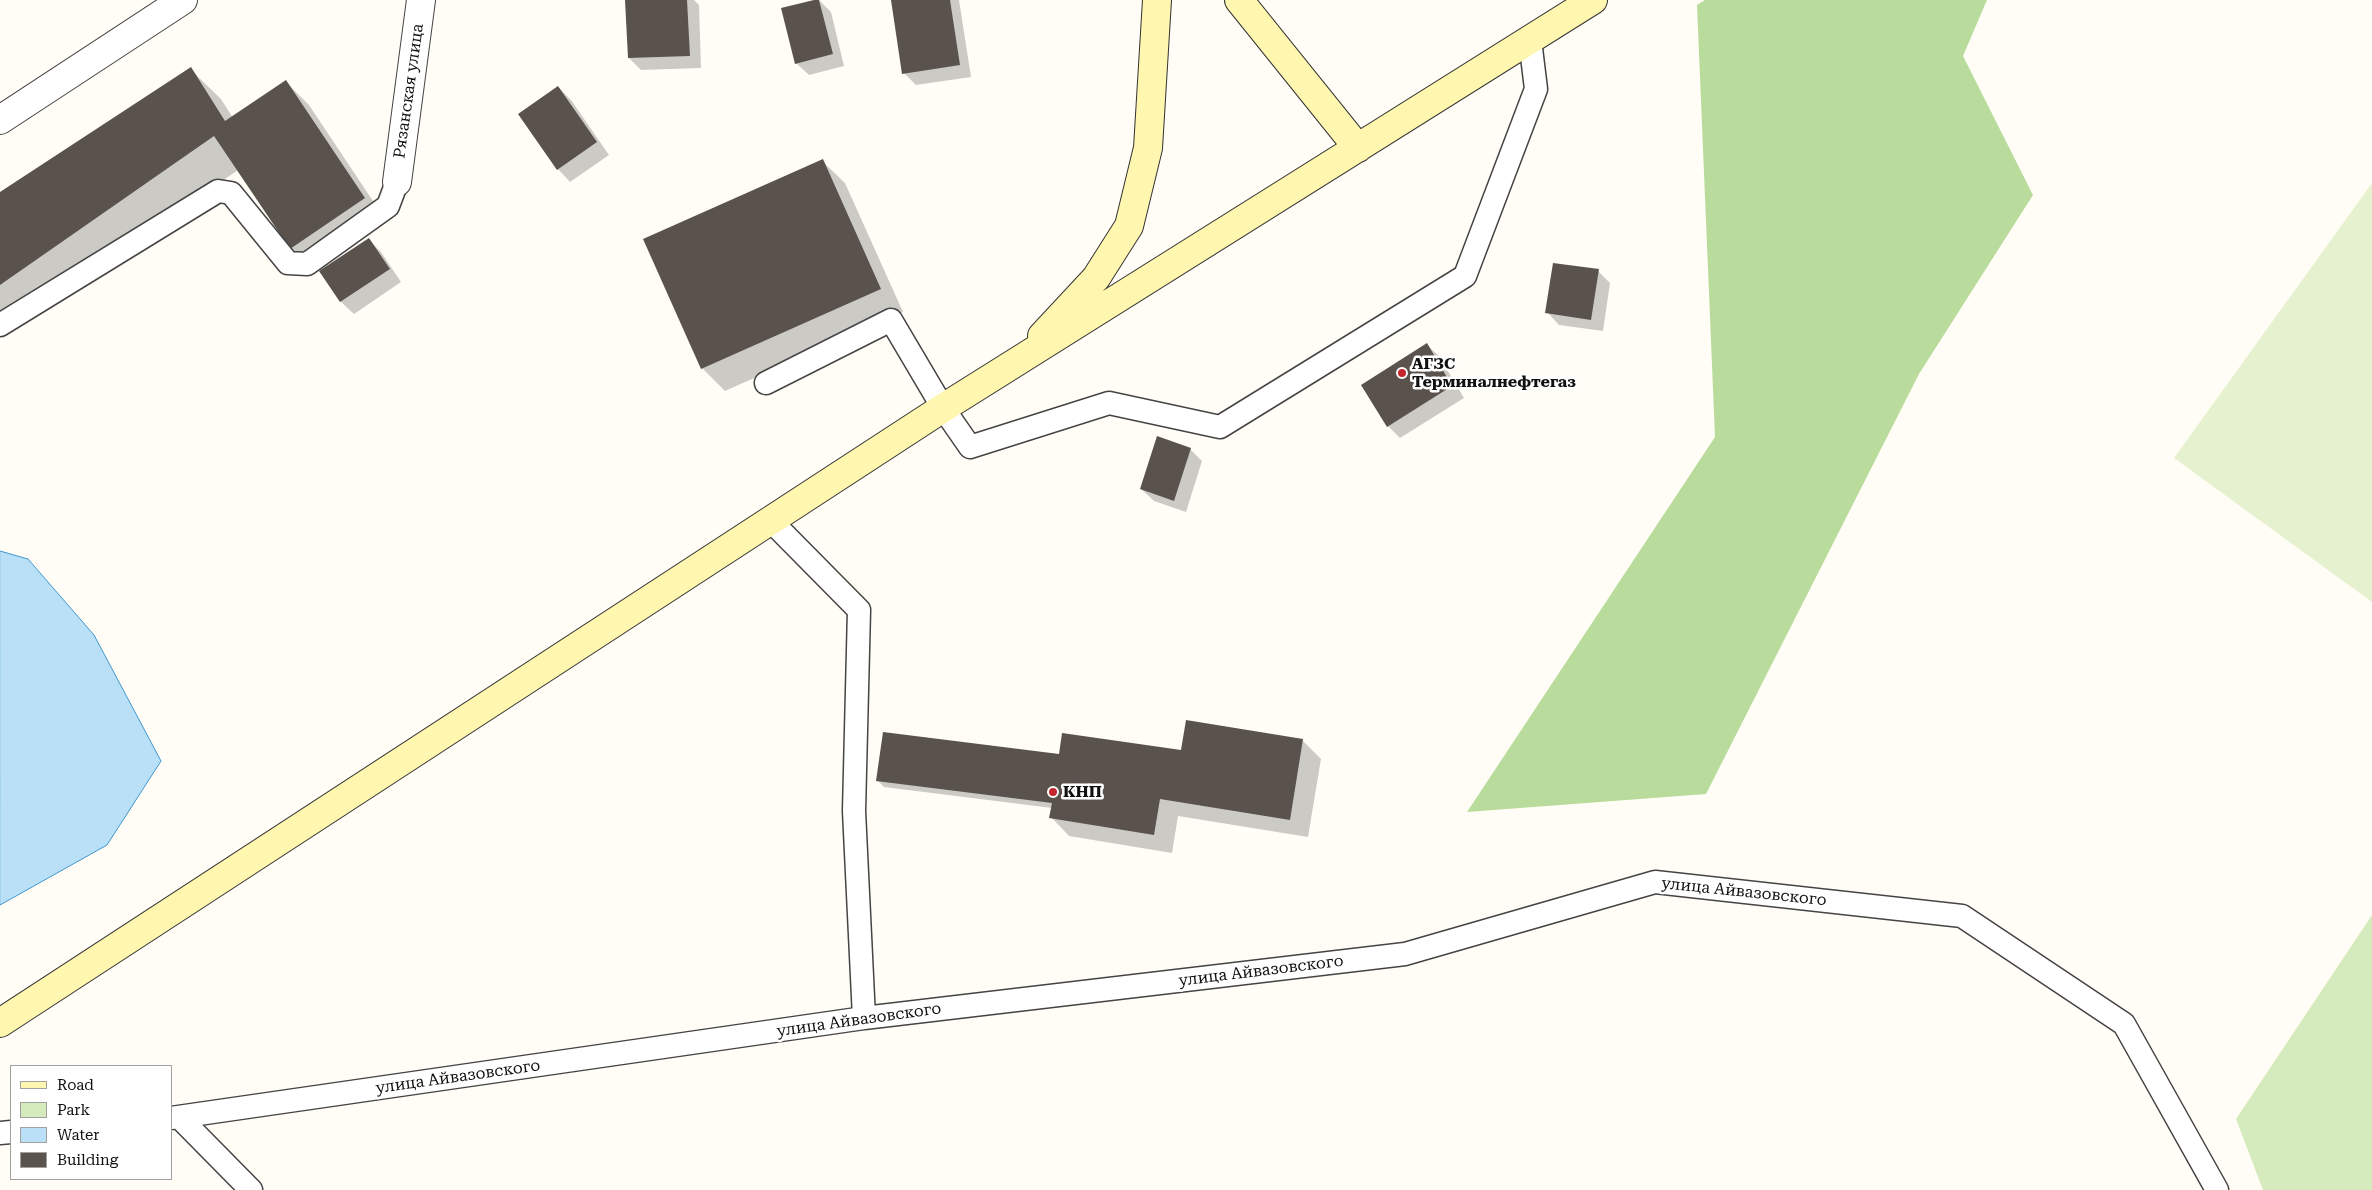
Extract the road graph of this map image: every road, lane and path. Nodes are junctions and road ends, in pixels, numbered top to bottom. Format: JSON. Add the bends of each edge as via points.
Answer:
{"nodes":[{"id":1,"x":182,"y":0,"type":"edge"},
{"id":2,"x":421,"y":0,"type":"edge"},
{"id":3,"x":1157,"y":0,"type":"edge"},
{"id":4,"x":1239,"y":0,"type":"edge"},
{"id":5,"x":1593,"y":0,"type":"edge"},
{"id":6,"x":1530,"y":40,"type":"junction"},
{"id":7,"x":0,"y":120,"type":"edge"},
{"id":8,"x":1358,"y":148,"type":"junction"},
{"id":9,"x":397,"y":182,"type":"joint"},
{"id":10,"x":0,"y":325,"type":"edge"},
{"id":11,"x":1015,"y":364,"type":"junction"},
{"id":12,"x":766,"y":383,"type":"dead end"},
{"id":13,"x":943,"y":408,"type":"junction"},
{"id":14,"x":772,"y":522,"type":"junction"},
{"id":15,"x":864,"y":1018,"type":"junction"},
{"id":16,"x":0,"y":1023,"type":"edge"},
{"id":17,"x":175,"y":1118,"type":"edge"},
{"id":18,"x":251,"y":1190,"type":"edge"},
{"id":19,"x":2217,"y":1190,"type":"edge"}],
"edges":[{"from":1,"to":7,"type":"street"},
{"from":2,"to":9,"type":"street","name":"Рязанская улица"},
{"from":3,"to":11,"type":"main road","via":[[1148,148],[1128,226],[1096,278]]},
{"from":4,"to":8,"type":"main road"},
{"from":5,"to":6,"type":"main road"},
{"from":6,"to":8,"type":"main road"},
{"from":6,"to":13,"type":"lane","via":[[1536,89],[1465,276],[1220,427],[1109,403],[970,447]]},
{"from":8,"to":11,"type":"main road"},
{"from":9,"to":10,"type":"lane","via":[[388,206],[307,264],[288,263],[230,193],[218,191]]},
{"from":11,"to":13,"type":"main road"},
{"from":12,"to":13,"type":"lane","via":[[891,320]]},
{"from":13,"to":14,"type":"main road"},
{"from":14,"to":15,"type":"lane","via":[[859,610],[854,811]]},
{"from":14,"to":16,"type":"main road"},
{"from":15,"to":17,"type":"lane","name":"улица Айвазовского"},
{"from":15,"to":19,"type":"lane","name":"улица Айвазовского","via":[[1405,954],[1655,882],[1962,916],[2124,1024]]},
{"from":17,"to":18,"type":"lane"}]}
